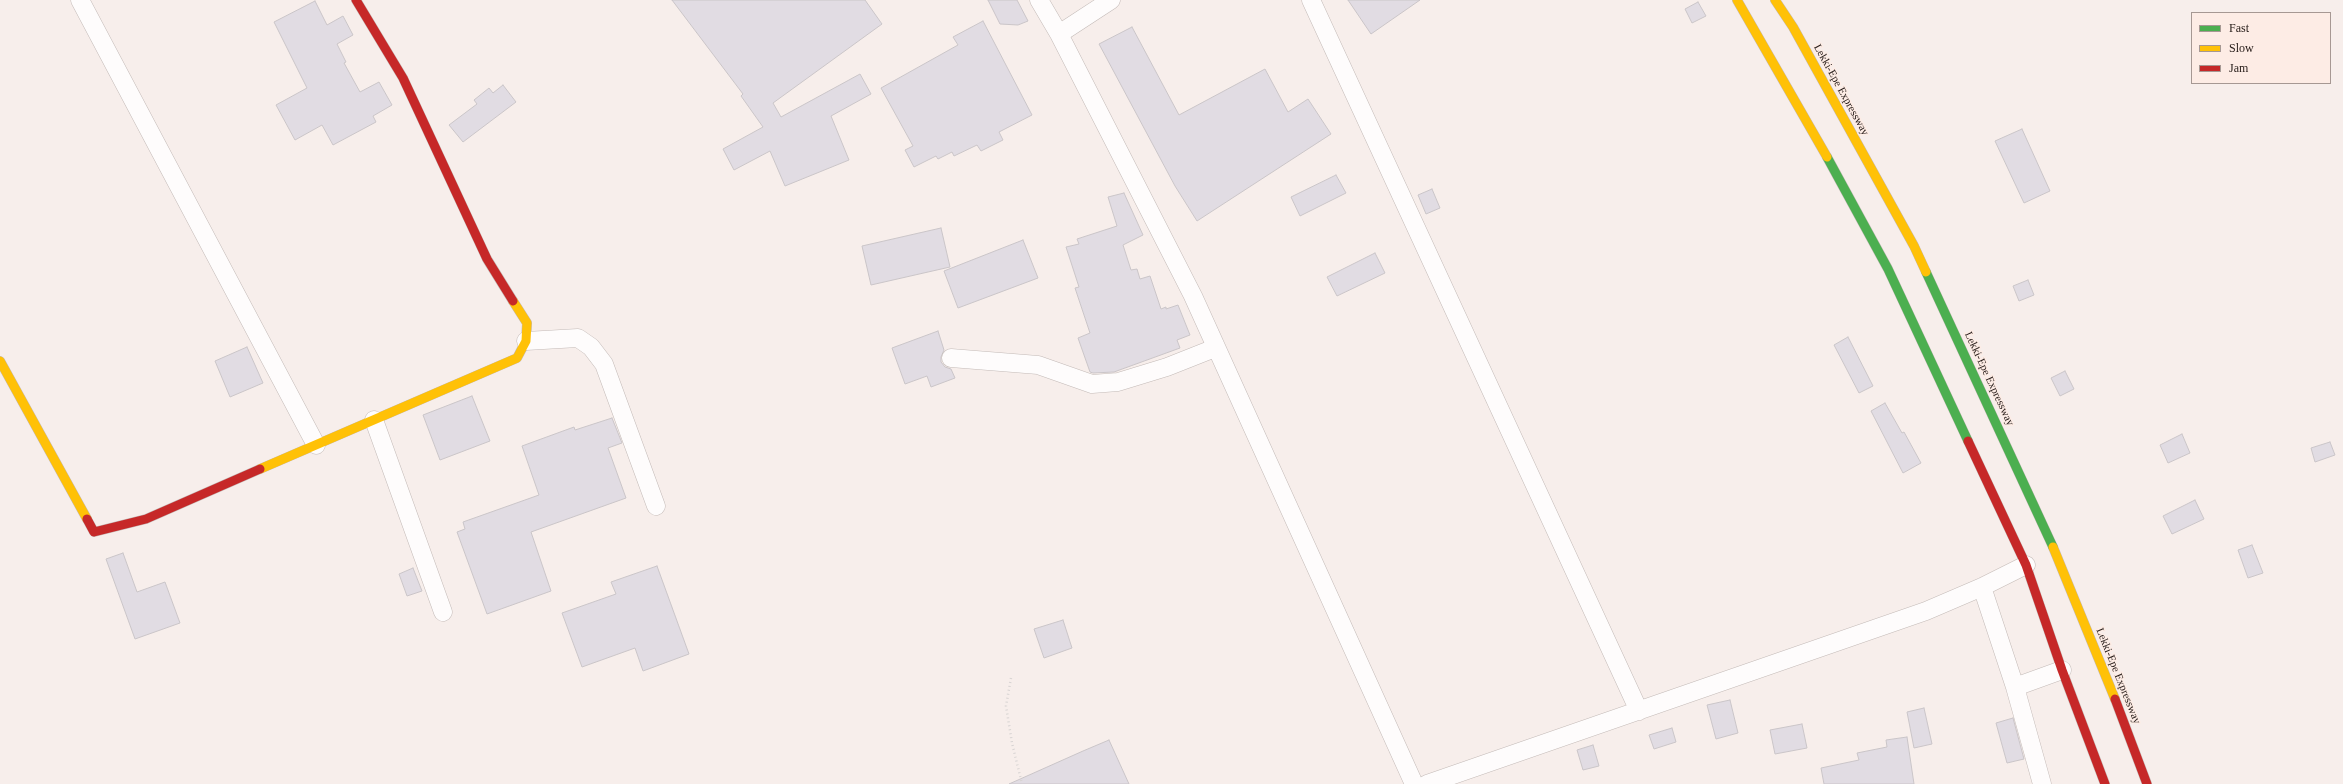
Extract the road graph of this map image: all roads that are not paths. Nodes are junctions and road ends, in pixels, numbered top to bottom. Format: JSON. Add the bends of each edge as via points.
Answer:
{"nodes":[{"id":1,"x":80,"y":0,"type":"edge"},
{"id":2,"x":356,"y":0,"type":"edge"},
{"id":3,"x":1039,"y":0,"type":"edge"},
{"id":4,"x":1111,"y":0,"type":"edge"},
{"id":5,"x":1311,"y":0,"type":"edge"},
{"id":6,"x":1737,"y":0,"type":"edge"},
{"id":7,"x":1775,"y":0,"type":"edge"},
{"id":8,"x":1059,"y":34,"type":"junction"},
{"id":9,"x":526,"y":341,"type":"junction"},
{"id":10,"x":1215,"y":348,"type":"junction"},
{"id":11,"x":951,"y":358,"type":"dead end"},
{"id":12,"x":0,"y":361,"type":"edge"},
{"id":13,"x":374,"y":420,"type":"junction"},
{"id":14,"x":316,"y":445,"type":"junction"},
{"id":15,"x":656,"y":506,"type":"dead end"},
{"id":16,"x":2026,"y":565,"type":"junction"},
{"id":17,"x":1982,"y":587,"type":"junction"},
{"id":18,"x":443,"y":612,"type":"dead end"},
{"id":19,"x":2062,"y":670,"type":"junction"},
{"id":20,"x":2015,"y":687,"type":"junction"},
{"id":21,"x":1639,"y":710,"type":"junction"},
{"id":22,"x":1414,"y":784,"type":"edge"},
{"id":23,"x":1427,"y":784,"type":"edge"},
{"id":24,"x":2042,"y":784,"type":"edge"},
{"id":25,"x":2105,"y":784,"type":"edge"},
{"id":26,"x":2147,"y":784,"type":"edge"}],
"edges":[{"from":1,"to":14,"type":"street"},
{"from":2,"to":9,"type":"main road","via":[[403,78],[487,259],[527,323]]},
{"from":3,"to":8,"type":"street"},
{"from":4,"to":8,"type":"street"},
{"from":5,"to":21,"type":"street"},
{"from":6,"to":16,"type":"main road","via":[[1795,98],[1888,270]]},
{"from":7,"to":26,"type":"main road","name":"Lekki-Epe Expressway","via":[[1914,246],[2052,544]]},
{"from":8,"to":10,"type":"street","via":[[1193,296]]},
{"from":9,"to":13,"type":"main road","via":[[517,358]]},
{"from":9,"to":15,"type":"street","via":[[578,338],[591,347],[604,364]]},
{"from":10,"to":11,"type":"street","via":[[1167,367],[1118,382],[1092,384],[1038,365]]},
{"from":10,"to":22,"type":"street"},
{"from":12,"to":14,"type":"main road","via":[[94,532],[146,519]]},
{"from":13,"to":14,"type":"main road"},
{"from":13,"to":18,"type":"street"},
{"from":16,"to":17,"type":"street"},
{"from":16,"to":19,"type":"main road"},
{"from":17,"to":20,"type":"street"},
{"from":17,"to":21,"type":"street","via":[[1926,611]]},
{"from":19,"to":20,"type":"street"},
{"from":19,"to":25,"type":"main road"},
{"from":20,"to":24,"type":"street"},
{"from":21,"to":23,"type":"street"}]}
